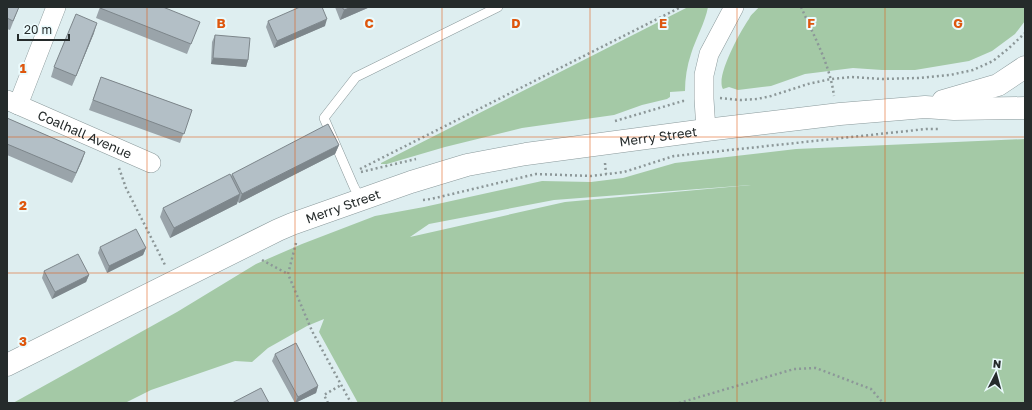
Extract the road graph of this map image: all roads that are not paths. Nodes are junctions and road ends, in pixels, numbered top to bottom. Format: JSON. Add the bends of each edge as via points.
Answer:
{"nodes":[{"id":1,"x":56,"y":7,"type":"edge"},
{"id":2,"x":498,"y":7,"type":"edge"},
{"id":3,"x":733,"y":8,"type":"edge"},
{"id":4,"x":1025,"y":66,"type":"edge"},
{"id":5,"x":13,"y":103,"type":"edge"},
{"id":6,"x":925,"y":107,"type":"junction"},
{"id":7,"x":1025,"y":108,"type":"edge"},
{"id":8,"x":706,"y":130,"type":"junction"},
{"id":9,"x":151,"y":163,"type":"dead end"},
{"id":10,"x":360,"y":200,"type":"junction"},
{"id":11,"x":7,"y":365,"type":"edge"}],
"edges":[{"from":1,"to":5,"type":"street","name":"Coalhall Avenue"},
{"from":2,"to":10,"type":"lane","via":[[356,77],[324,118]]},
{"from":3,"to":8,"type":"street","name":"Merry Street","via":[[709,54],[704,75]]},
{"from":4,"to":6,"type":"main road","via":[[998,85]]},
{"from":5,"to":9,"type":"street","name":"Coalhall Avenue"},
{"from":6,"to":7,"type":"main road"},
{"from":6,"to":8,"type":"main road","name":"Merry Street"},
{"from":8,"to":10,"type":"main road","name":"Merry Street","via":[[526,154],[467,165]]},
{"from":10,"to":11,"type":"main road","name":"Merry Street","via":[[266,235]]}]}
